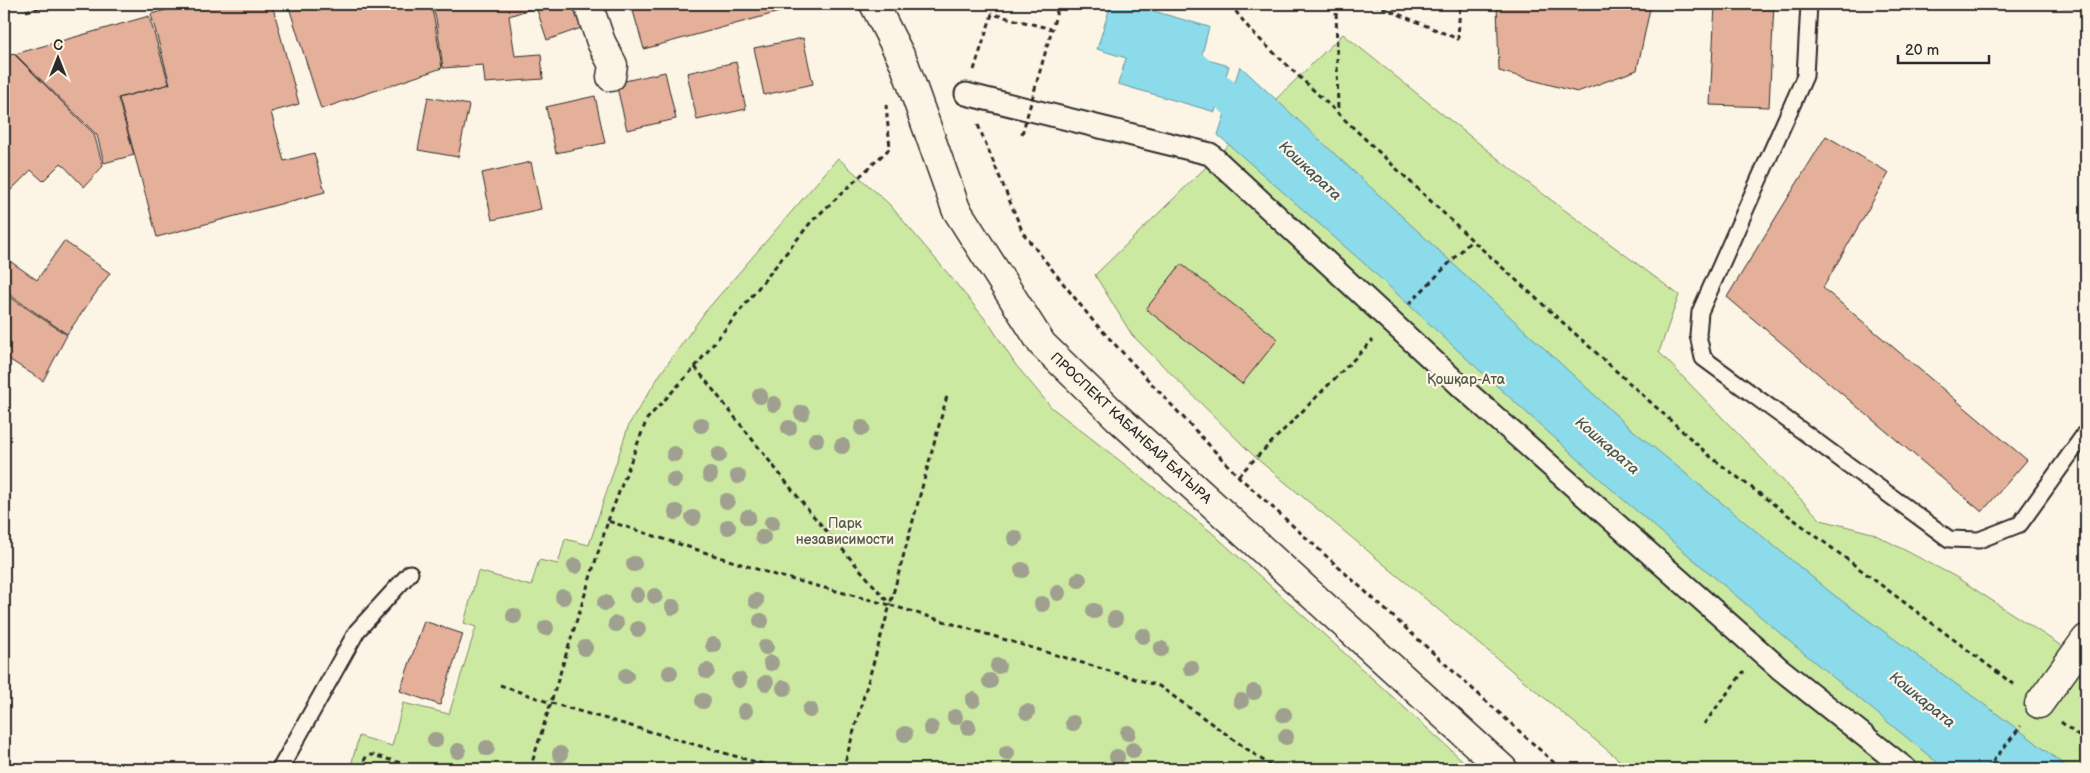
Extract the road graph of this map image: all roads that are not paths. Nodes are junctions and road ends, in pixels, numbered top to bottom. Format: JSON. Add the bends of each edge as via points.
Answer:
{"nodes":[{"id":1,"x":588,"y":4,"type":"edge"},
{"id":2,"x":874,"y":4,"type":"edge"},
{"id":3,"x":1808,"y":4,"type":"edge"},
{"id":4,"x":611,"y":77,"type":"dead end"},
{"id":5,"x":966,"y":94,"type":"road end"},
{"id":6,"x":2086,"y":432,"type":"edge"},
{"id":7,"x":410,"y":573,"type":"dead end"},
{"id":8,"x":2086,"y":639,"type":"edge"},
{"id":9,"x":2039,"y":704,"type":"road end"},
{"id":10,"x":280,"y":769,"type":"edge"},
{"id":11,"x":1503,"y":769,"type":"edge"},
{"id":12,"x":1906,"y":769,"type":"edge"}],
"edges":[{"from":1,"to":4,"type":"street","via":[[612,65]]},
{"from":2,"to":11,"type":"street","name":"ПРОСПЕКТ КАБАНБАЙ БАТЫРА","via":[[904,64],[956,210],[1042,344],[1118,418]]},
{"from":3,"to":6,"type":"lane","via":[[1804,76],[1700,312],[1698,335],[1703,358],[1948,539],[1978,540],[2020,524]]},
{"from":5,"to":12,"type":"street","via":[[1210,154],[1397,316],[1473,397],[1779,668]]},
{"from":7,"to":10,"type":"lane","via":[[357,631]]},
{"from":8,"to":9,"type":"street"}]}
